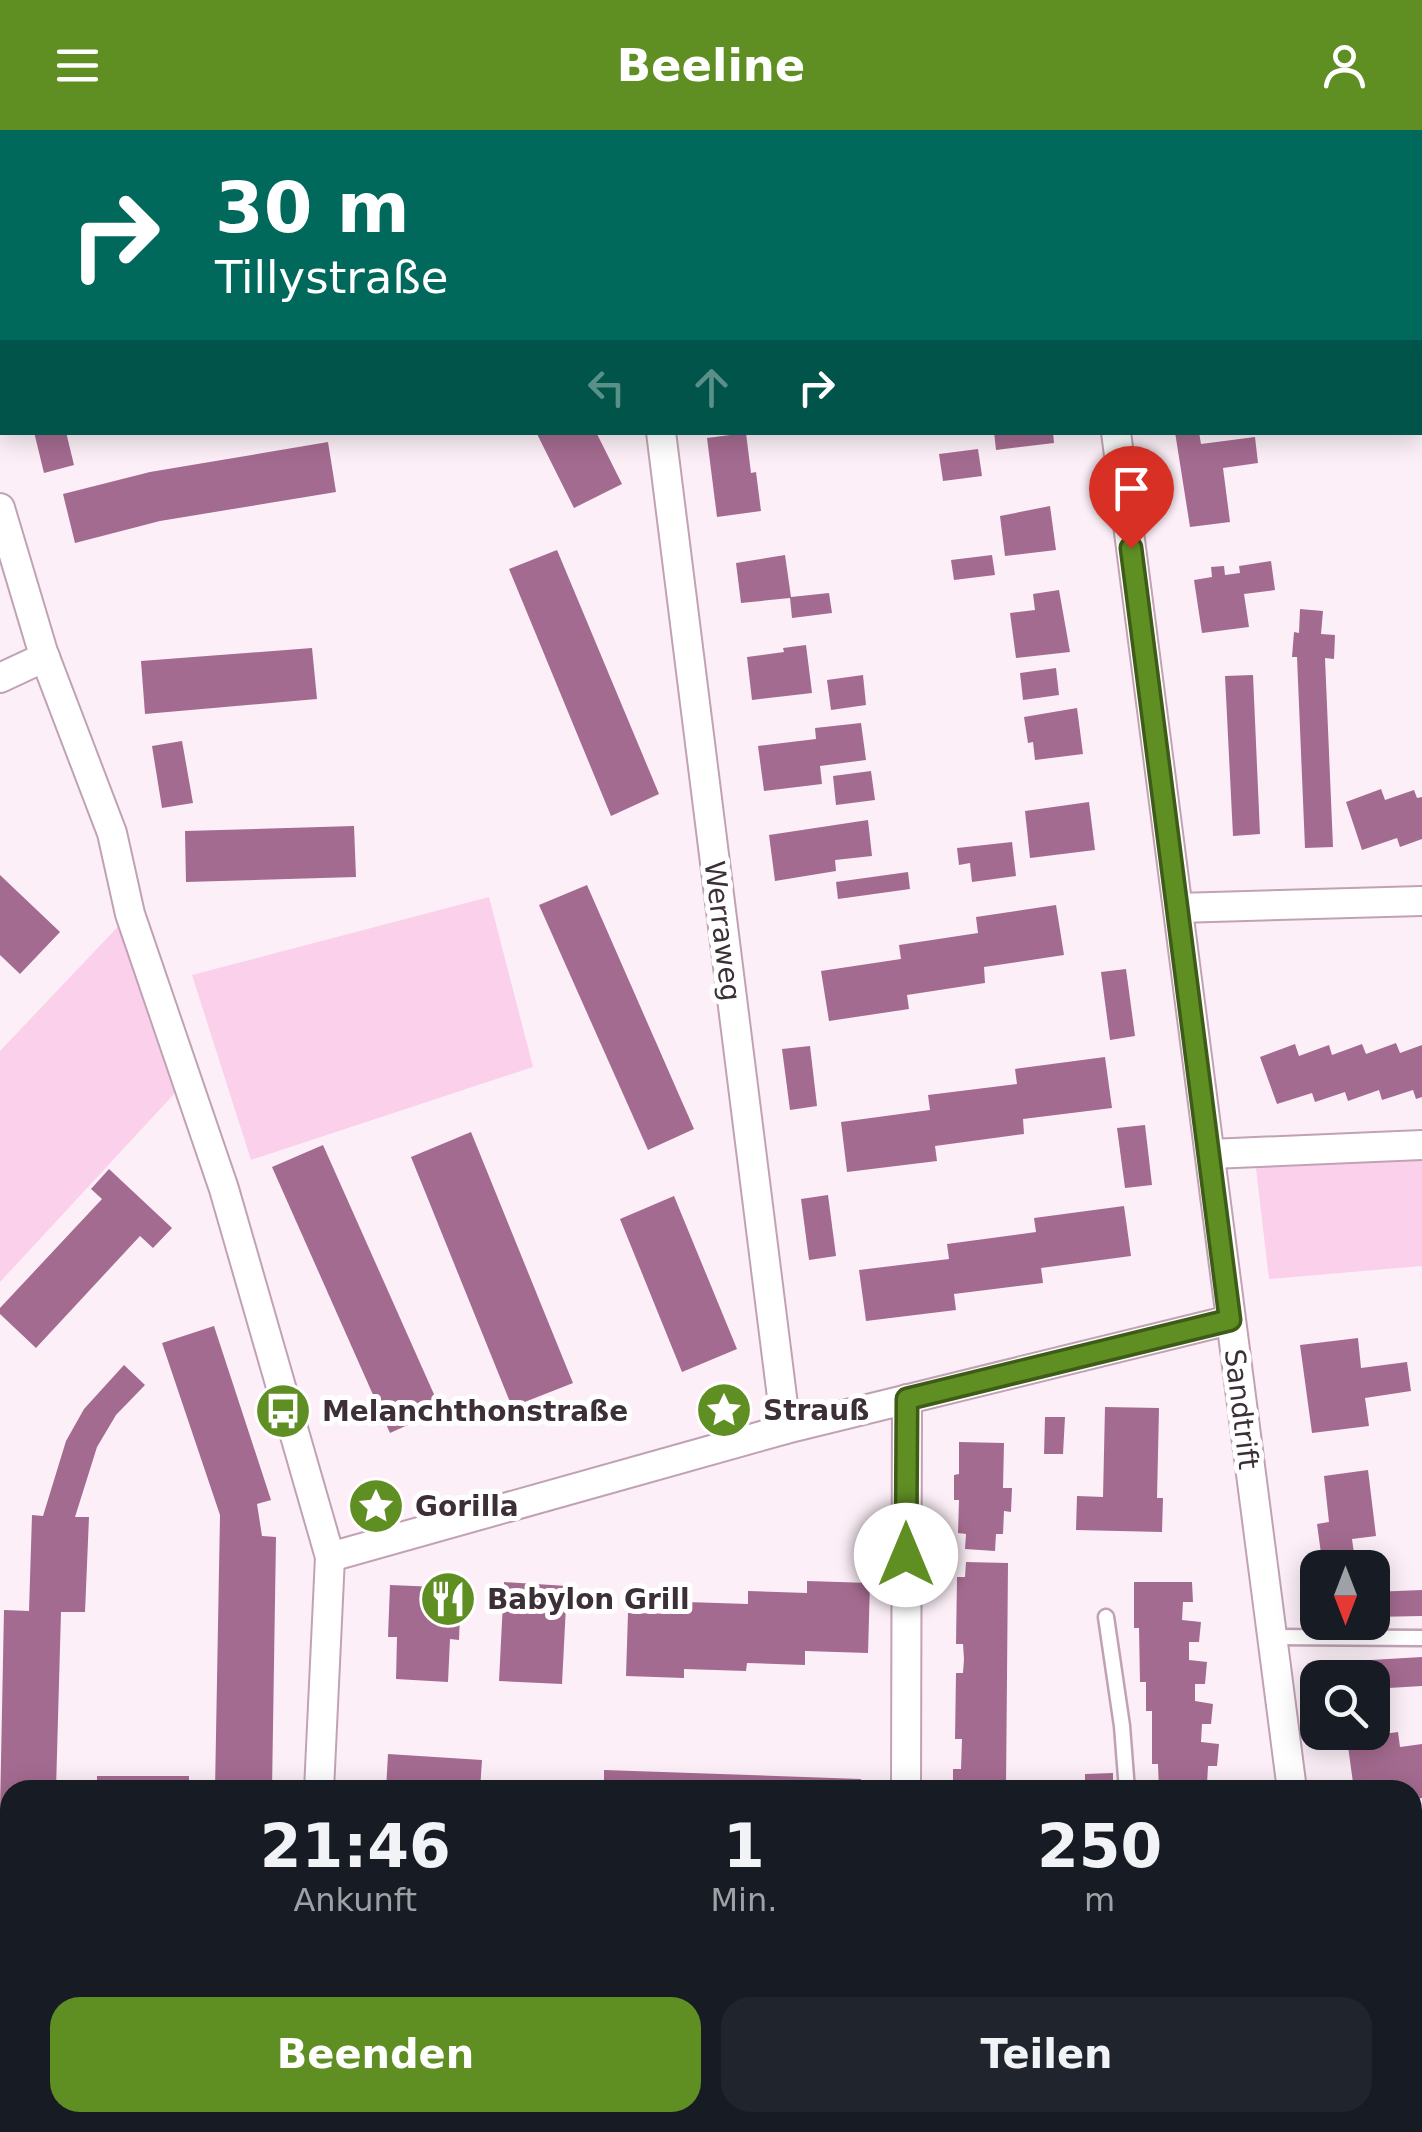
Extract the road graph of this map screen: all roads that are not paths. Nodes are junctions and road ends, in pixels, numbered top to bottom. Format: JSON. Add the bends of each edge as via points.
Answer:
{"nodes":[{"id":1,"x":661,"y":435,"type":"edge"},
{"id":2,"x":1116,"y":435,"type":"edge"},
{"id":3,"x":0,"y":508,"type":"edge"},
{"id":4,"x":45,"y":657,"type":"junction"},
{"id":5,"x":0,"y":678,"type":"edge"},
{"id":6,"x":1422,"y":901,"type":"edge"},
{"id":7,"x":1178,"y":908,"type":"junction"},
{"id":8,"x":1422,"y":1145,"type":"edge"},
{"id":9,"x":1210,"y":1154,"type":"junction"},
{"id":10,"x":1230,"y":1320,"type":"junction"},
{"id":11,"x":907,"y":1399,"type":"junction"},
{"id":12,"x":786,"y":1429,"type":"junction"},
{"id":13,"x":330,"y":1557,"type":"junction"},
{"id":14,"x":1106,"y":1617,"type":"dead end"},
{"id":15,"x":1271,"y":1637,"type":"junction"},
{"id":16,"x":1422,"y":1638,"type":"edge"},
{"id":17,"x":319,"y":1780,"type":"edge"},
{"id":18,"x":906,"y":1780,"type":"edge"},
{"id":19,"x":1126,"y":1780,"type":"edge"},
{"id":20,"x":1291,"y":1780,"type":"edge"}],
"edges":[{"from":1,"to":12,"type":"street","name":"Werraweg"},
{"from":2,"to":7,"type":"street","name":"Sandtrift"},
{"from":3,"to":4,"type":"street"},
{"from":4,"to":5,"type":"street"},
{"from":4,"to":13,"type":"street","via":[[112,833],[130,914],[224,1189]]},
{"from":6,"to":7,"type":"street"},
{"from":7,"to":9,"type":"street","name":"Sandtrift"},
{"from":8,"to":9,"type":"street"},
{"from":9,"to":10,"type":"street","name":"Sandtrift"},
{"from":10,"to":11,"type":"street"},
{"from":10,"to":15,"type":"street","name":"Sandtrift"},
{"from":11,"to":12,"type":"street"},
{"from":11,"to":18,"type":"street"},
{"from":12,"to":13,"type":"street"},
{"from":13,"to":17,"type":"street"},
{"from":14,"to":19,"type":"lane"},
{"from":15,"to":16,"type":"lane"},
{"from":15,"to":20,"type":"street","name":"Sandtrift"}]}
